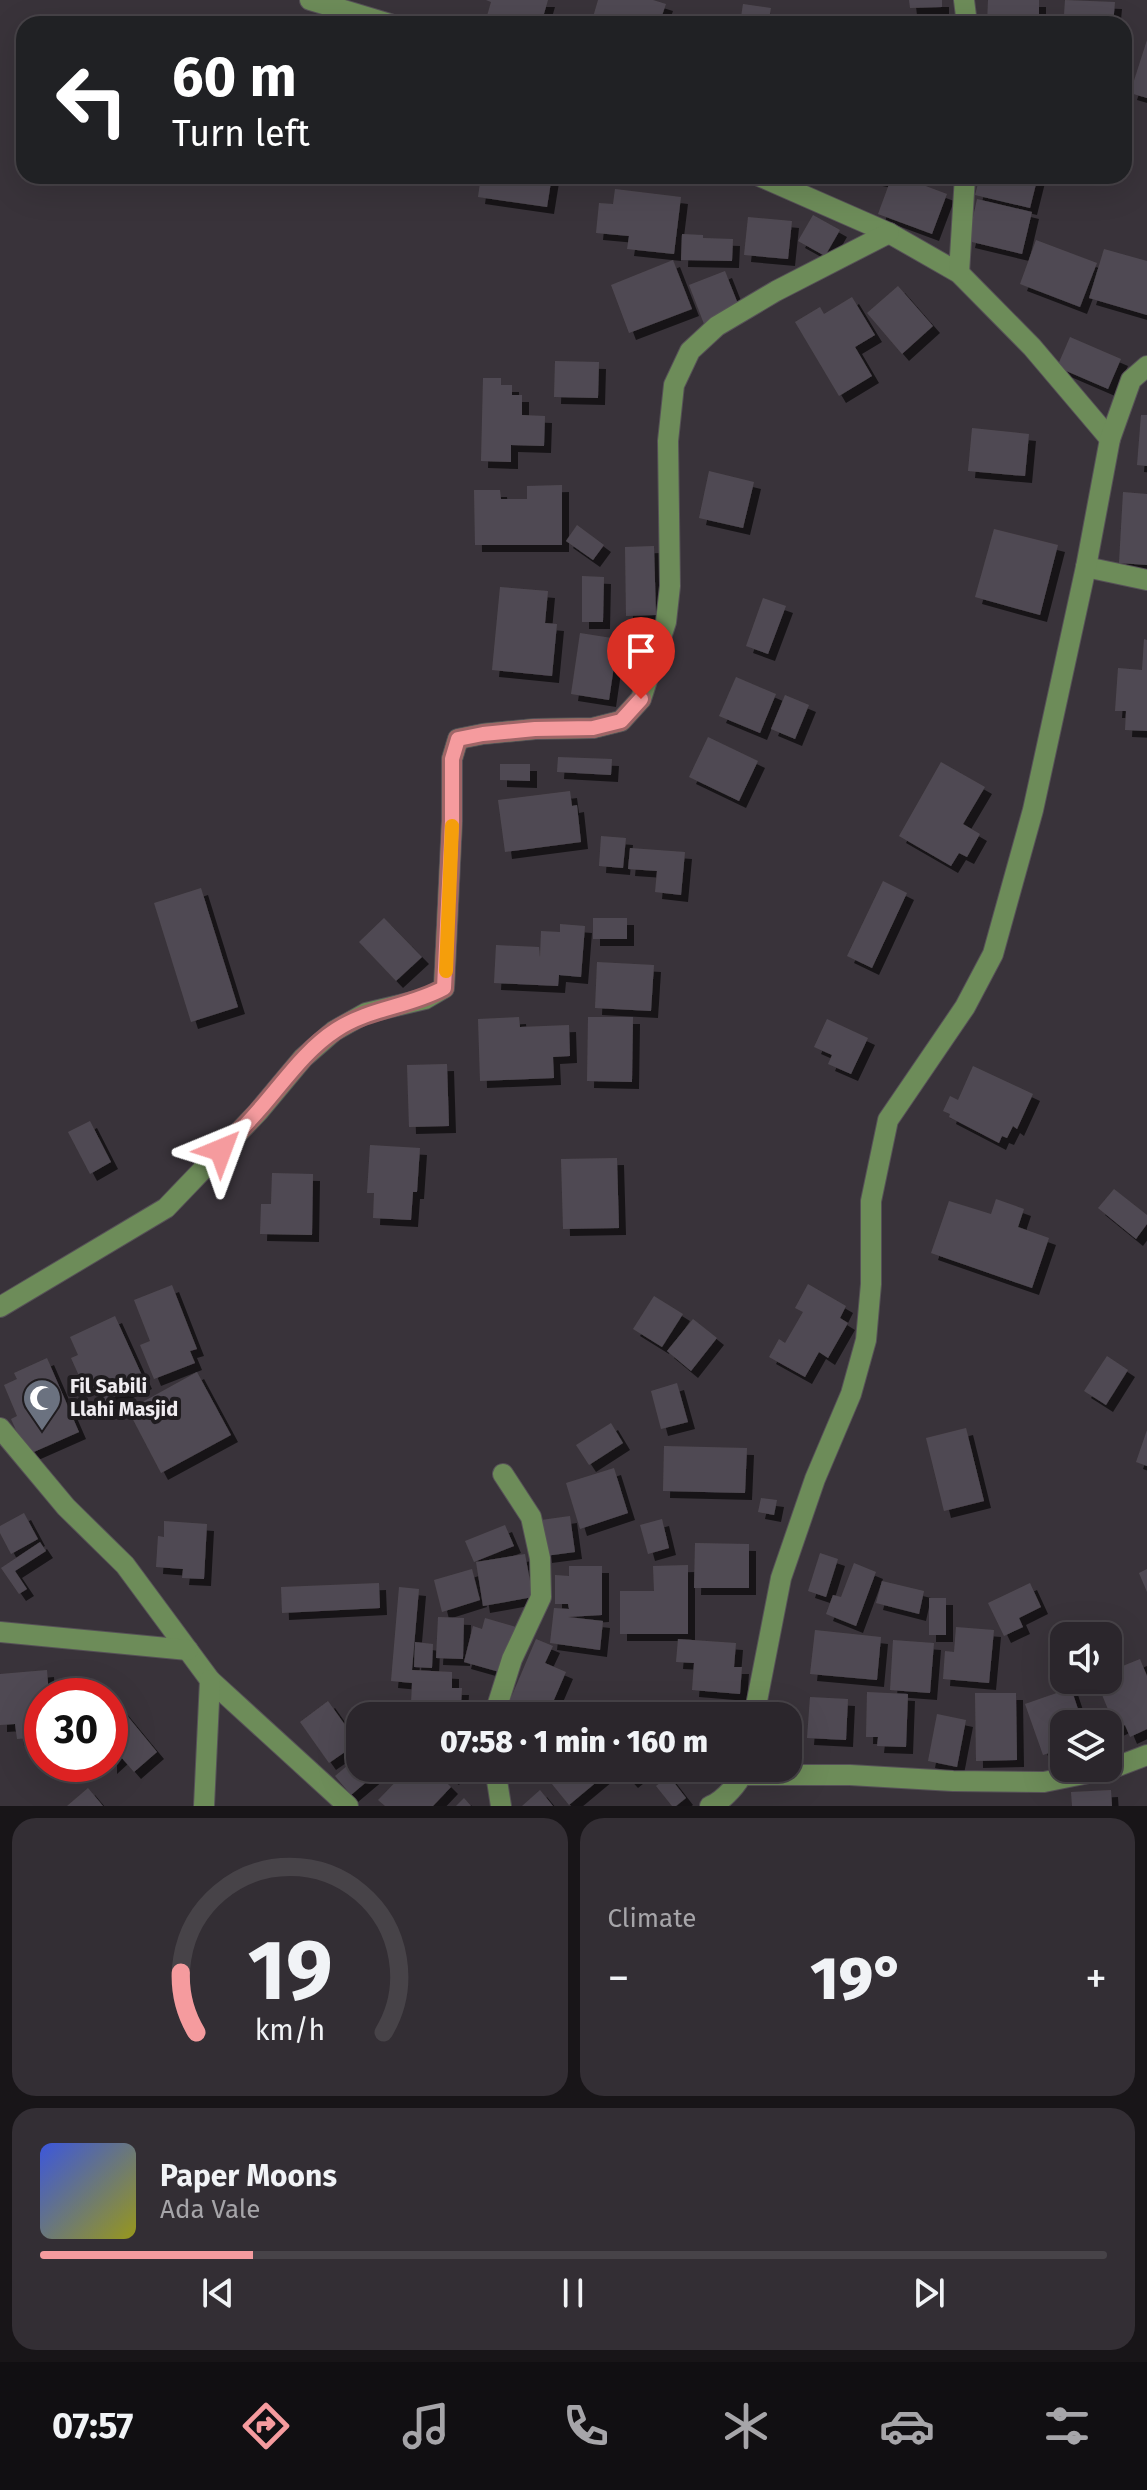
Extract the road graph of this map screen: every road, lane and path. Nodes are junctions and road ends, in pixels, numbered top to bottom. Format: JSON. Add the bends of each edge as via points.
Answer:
{"nodes":[{"id":1,"x":310,"y":0,"type":"edge"},
{"id":2,"x":363,"y":16,"type":"edge"},
{"id":3,"x":777,"y":184,"type":"edge"},
{"id":4,"x":965,"y":184,"type":"edge"},
{"id":5,"x":889,"y":233,"type":"junction"},
{"id":6,"x":959,"y":273,"type":"junction"},
{"id":7,"x":1147,"y":366,"type":"edge"},
{"id":8,"x":1110,"y":439,"type":"junction"},
{"id":9,"x":1086,"y":567,"type":"junction"},
{"id":10,"x":1147,"y":580,"type":"edge"},
{"id":11,"x":0,"y":1307,"type":"edge"},
{"id":12,"x":0,"y":1428,"type":"edge"},
{"id":13,"x":503,"y":1474,"type":"dead end"},
{"id":14,"x":0,"y":1632,"type":"edge"},
{"id":15,"x":188,"y":1650,"type":"junction"},
{"id":16,"x":210,"y":1680,"type":"junction"},
{"id":17,"x":498,"y":1702,"type":"edge"},
{"id":18,"x":757,"y":1702,"type":"edge"},
{"id":19,"x":1147,"y":1755,"type":"edge"},
{"id":20,"x":802,"y":1774,"type":"edge"},
{"id":21,"x":497,"y":1782,"type":"edge"},
{"id":22,"x":736,"y":1782,"type":"edge"},
{"id":23,"x":204,"y":1806,"type":"edge"},
{"id":24,"x":348,"y":1806,"type":"edge"},
{"id":25,"x":501,"y":1806,"type":"edge"},
{"id":26,"x":710,"y":1806,"type":"edge"}],
"edges":[{"from":1,"to":2,"type":"street"},
{"from":3,"to":5,"type":"street"},
{"from":4,"to":6,"type":"street"},
{"from":5,"to":6,"type":"street"},
{"from":5,"to":11,"type":"street","via":[[764,298],[717,326],[690,351],[674,385],[668,441],[666,622],[641,699],[621,721],[593,728],[458,739],[452,759],[444,988],[425,999],[366,1013],[334,1031],[166,1208]]},
{"from":6,"to":8,"type":"street","via":[[1032,347]]},
{"from":7,"to":8,"type":"street","via":[[1131,380]]},
{"from":8,"to":9,"type":"street"},
{"from":9,"to":10,"type":"street"},
{"from":9,"to":18,"type":"street","via":[[1033,810],[993,954],[965,1007],[888,1120],[871,1201],[866,1340],[851,1394],[781,1578]]},
{"from":12,"to":15,"type":"street","via":[[66,1507],[125,1565]]},
{"from":13,"to":17,"type":"street","via":[[531,1517],[541,1597]]},
{"from":14,"to":15,"type":"street"},
{"from":15,"to":16,"type":"street"},
{"from":16,"to":23,"type":"street"},
{"from":16,"to":24,"type":"street"},
{"from":19,"to":20,"type":"street","via":[[1044,1782]]},
{"from":21,"to":25,"type":"street"},
{"from":22,"to":26,"type":"street"}]}
